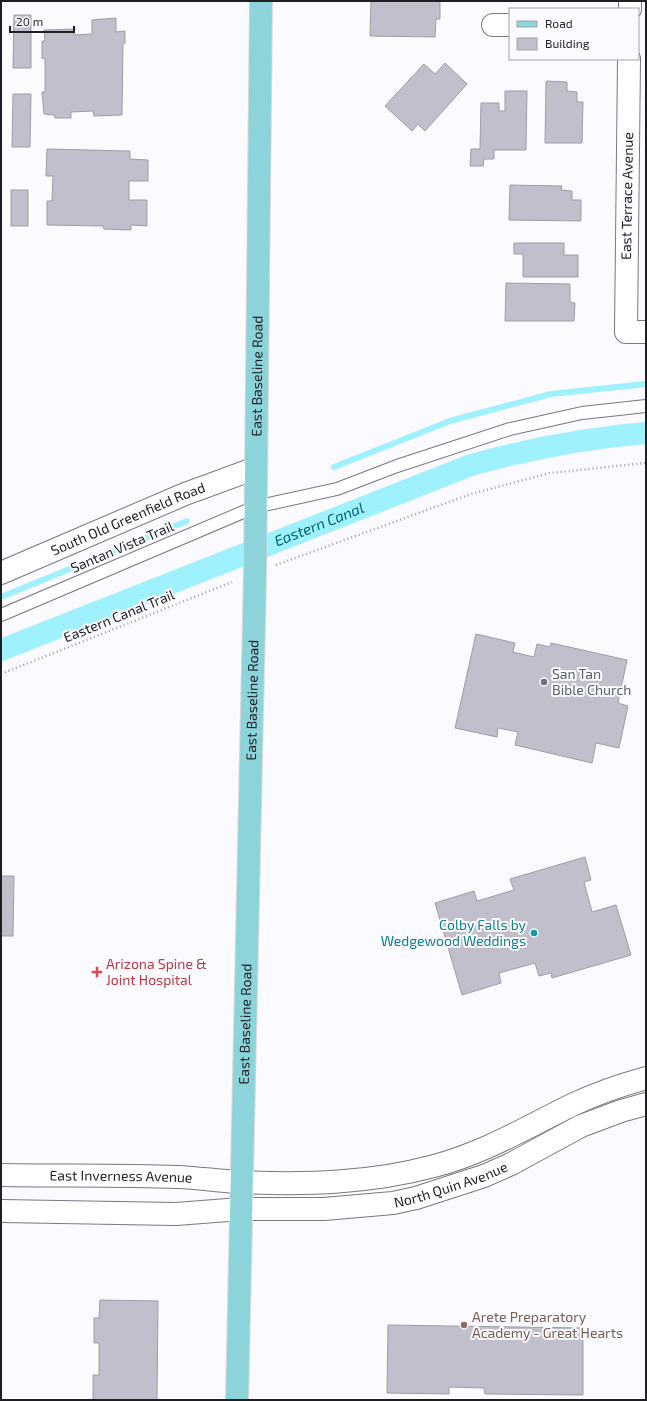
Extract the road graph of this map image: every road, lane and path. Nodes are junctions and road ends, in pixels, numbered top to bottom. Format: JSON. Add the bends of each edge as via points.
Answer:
{"nodes":[{"id":1,"x":261,"y":1,"type":"edge"},
{"id":2,"x":629,"y":60,"type":"edge"},
{"id":3,"x":636,"y":332,"type":"edge"},
{"id":4,"x":646,"y":406,"type":"edge"},
{"id":5,"x":646,"y":464,"type":"edge"},
{"id":6,"x":256,"y":468,"type":"junction"},
{"id":7,"x":255,"y":513,"type":"junction"},
{"id":8,"x":1,"y":573,"type":"edge"},
{"id":9,"x":250,"y":575,"type":"junction"},
{"id":10,"x":1,"y":615,"type":"edge"},
{"id":11,"x":1,"y":674,"type":"edge"},
{"id":12,"x":646,"y":1078,"type":"edge"},
{"id":13,"x":646,"y":1104,"type":"edge"},
{"id":14,"x":444,"y":1163,"type":"junction"},
{"id":15,"x":1,"y":1175,"type":"edge"},
{"id":16,"x":241,"y":1182,"type":"junction"},
{"id":17,"x":450,"y":1188,"type":"junction"},
{"id":18,"x":241,"y":1209,"type":"junction"},
{"id":19,"x":1,"y":1211,"type":"edge"},
{"id":20,"x":237,"y":1400,"type":"edge"}],
"edges":[{"from":1,"to":6,"type":"main road","name":"East Baseline Road"},
{"from":2,"to":3,"type":"street","name":"East Terrace Avenue"},
{"from":4,"to":7,"type":"lane","name":"Santan Vista Trail","via":[[582,413],[510,429],[397,466],[337,489]]},
{"from":5,"to":9,"type":"path","name":"Eastern Canal Trail","via":[[550,473],[471,494]]},
{"from":6,"to":7,"type":"main road","name":"East Baseline Road"},
{"from":6,"to":8,"type":"street","name":"South Old Greenfield Road","via":[[185,494]]},
{"from":7,"to":9,"type":"main road","name":"East Baseline Road"},
{"from":7,"to":10,"type":"lane","name":"Santan Vista Trail"},
{"from":9,"to":11,"type":"path","name":"Eastern Canal Trail"},
{"from":9,"to":16,"type":"main road","name":"East Baseline Road"},
{"from":12,"to":14,"type":"street","name":"North Quin Avenue","via":[[605,1091],[498,1143]]},
{"from":13,"to":17,"type":"street","name":"North Quin Avenue","via":[[581,1126],[511,1164]]},
{"from":14,"to":16,"type":"street","name":"North Quin Avenue","via":[[406,1173],[359,1180],[306,1183]]},
{"from":14,"to":17,"type":"lane"},
{"from":15,"to":16,"type":"street","name":"East Inverness Avenue","via":[[178,1178]]},
{"from":16,"to":18,"type":"main road","name":"East Baseline Road"},
{"from":17,"to":18,"type":"street","name":"North Quin Avenue","via":[[379,1205],[324,1209]]},
{"from":18,"to":19,"type":"street","via":[[176,1214]]},
{"from":18,"to":20,"type":"main road","name":"East Baseline Road"}]}
